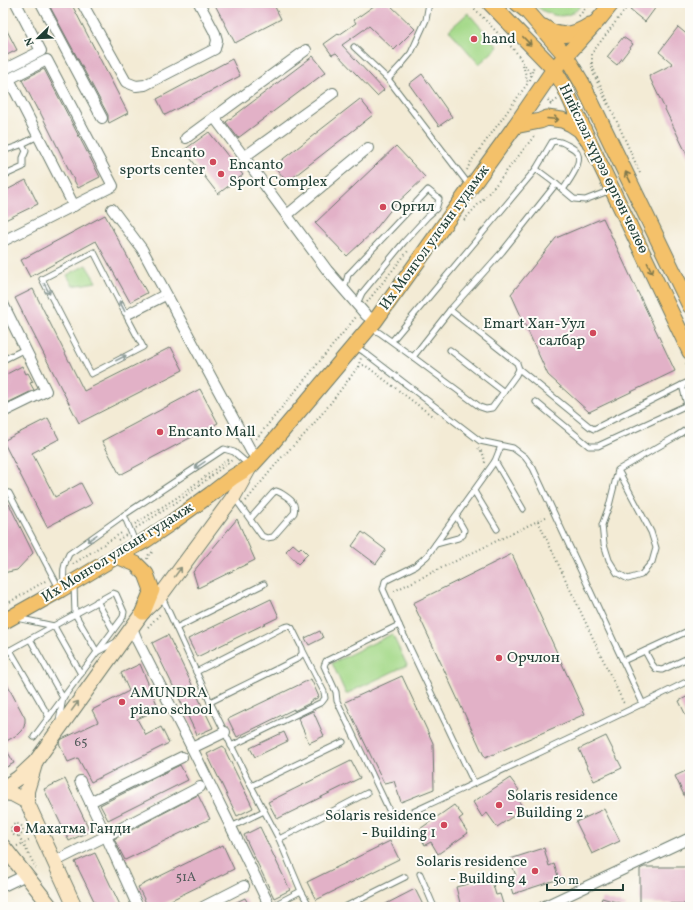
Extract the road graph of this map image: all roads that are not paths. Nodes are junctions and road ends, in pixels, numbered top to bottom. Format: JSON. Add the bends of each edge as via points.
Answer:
{"nodes":[{"id":1,"x":16,"y":3,"type":"edge"},
{"id":2,"x":41,"y":3,"type":"edge"},
{"id":3,"x":82,"y":3,"type":"edge"},
{"id":4,"x":199,"y":3,"type":"edge"},
{"id":5,"x":429,"y":3,"type":"edge"},
{"id":6,"x":490,"y":3,"type":"edge"},
{"id":7,"x":612,"y":3,"type":"edge"},
{"id":8,"x":522,"y":7,"type":"edge"},
{"id":9,"x":600,"y":18,"type":"junction"},
{"id":10,"x":354,"y":48,"type":"dead end"},
{"id":11,"x":306,"y":50,"type":"dead end"},
{"id":12,"x":566,"y":56,"type":"junction"},
{"id":13,"x":554,"y":69,"type":"junction"},
{"id":14,"x":3,"y":70,"type":"edge"},
{"id":15,"x":388,"y":79,"type":"junction"},
{"id":16,"x":6,"y":80,"type":"edge"},
{"id":17,"x":333,"y":93,"type":"dead end"},
{"id":18,"x":214,"y":117,"type":"junction"},
{"id":19,"x":102,"y":118,"type":"dead end"},
{"id":20,"x":515,"y":126,"type":"junction"},
{"id":21,"x":38,"y":136,"type":"junction"},
{"id":22,"x":186,"y":138,"type":"dead end"},
{"id":23,"x":589,"y":141,"type":"junction"},
{"id":24,"x":22,"y":144,"type":"junction"},
{"id":25,"x":368,"y":148,"type":"dead end"},
{"id":26,"x":3,"y":151,"type":"edge"},
{"id":27,"x":244,"y":157,"type":"junction"},
{"id":28,"x":536,"y":169,"type":"junction"},
{"id":29,"x":3,"y":176,"type":"edge"},
{"id":30,"x":468,"y":181,"type":"junction"},
{"id":31,"x":556,"y":184,"type":"junction"},
{"id":32,"x":563,"y":190,"type":"junction"},
{"id":33,"x":612,"y":190,"type":"junction"},
{"id":34,"x":74,"y":206,"type":"junction"},
{"id":35,"x":112,"y":209,"type":"dead end"},
{"id":36,"x":287,"y":215,"type":"junction"},
{"id":37,"x":3,"y":242,"type":"edge"},
{"id":38,"x":344,"y":289,"type":"junction"},
{"id":39,"x":166,"y":294,"type":"junction"},
{"id":40,"x":690,"y":306,"type":"edge"},
{"id":41,"x":359,"y":307,"type":"junction"},
{"id":42,"x":4,"y":308,"type":"edge"},
{"id":43,"x":450,"y":310,"type":"junction"},
{"id":44,"x":372,"y":324,"type":"junction"},
{"id":45,"x":392,"y":341,"type":"junction"},
{"id":46,"x":355,"y":346,"type":"junction"},
{"id":47,"x":25,"y":349,"type":"junction"},
{"id":48,"x":450,"y":350,"type":"dead end"},
{"id":49,"x":690,"y":352,"type":"edge"},
{"id":50,"x":413,"y":357,"type":"junction"},
{"id":51,"x":3,"y":360,"type":"edge"},
{"id":52,"x":519,"y":369,"type":"junction"},
{"id":53,"x":690,"y":381,"type":"edge"},
{"id":54,"x":682,"y":385,"type":"junction"},
{"id":55,"x":504,"y":392,"type":"junction"},
{"id":56,"x":536,"y":402,"type":"dead end"},
{"id":57,"x":687,"y":405,"type":"junction"},
{"id":58,"x":690,"y":411,"type":"edge"},
{"id":59,"x":3,"y":412,"type":"edge"},
{"id":60,"x":690,"y":428,"type":"edge"},
{"id":61,"x":501,"y":446,"type":"junction"},
{"id":62,"x":495,"y":460,"type":"junction"},
{"id":63,"x":252,"y":464,"type":"junction"},
{"id":64,"x":618,"y":470,"type":"junction"},
{"id":65,"x":474,"y":491,"type":"junction"},
{"id":66,"x":3,"y":492,"type":"edge"},
{"id":67,"x":238,"y":502,"type":"junction"},
{"id":68,"x":523,"y":509,"type":"dead end"},
{"id":69,"x":124,"y":515,"type":"junction"},
{"id":70,"x":456,"y":516,"type":"junction"},
{"id":71,"x":250,"y":519,"type":"junction"},
{"id":72,"x":497,"y":529,"type":"dead end"},
{"id":73,"x":436,"y":544,"type":"junction"},
{"id":74,"x":136,"y":545,"type":"junction"},
{"id":75,"x":117,"y":556,"type":"junction"},
{"id":76,"x":264,"y":584,"type":"dead end"},
{"id":77,"x":67,"y":586,"type":"junction"},
{"id":78,"x":161,"y":595,"type":"junction"},
{"id":79,"x":97,"y":602,"type":"junction"},
{"id":80,"x":144,"y":612,"type":"junction"},
{"id":81,"x":75,"y":614,"type":"junction"},
{"id":82,"x":6,"y":615,"type":"edge"},
{"id":83,"x":399,"y":625,"type":"junction"},
{"id":84,"x":54,"y":626,"type":"junction"},
{"id":85,"x":176,"y":628,"type":"junction"},
{"id":86,"x":113,"y":630,"type":"junction"},
{"id":87,"x":690,"y":630,"type":"edge"},
{"id":88,"x":128,"y":633,"type":"junction"},
{"id":89,"x":30,"y":639,"type":"junction"},
{"id":90,"x":302,"y":648,"type":"junction"},
{"id":91,"x":10,"y":650,"type":"junction"},
{"id":92,"x":645,"y":651,"type":"junction"},
{"id":93,"x":97,"y":652,"type":"junction"},
{"id":94,"x":3,"y":654,"type":"edge"},
{"id":95,"x":690,"y":657,"type":"edge"},
{"id":96,"x":623,"y":661,"type":"junction"},
{"id":97,"x":196,"y":672,"type":"junction"},
{"id":98,"x":81,"y":674,"type":"junction"},
{"id":99,"x":690,"y":680,"type":"edge"},
{"id":100,"x":63,"y":698,"type":"junction"},
{"id":101,"x":210,"y":702,"type":"junction"},
{"id":102,"x":643,"y":704,"type":"junction"},
{"id":103,"x":49,"y":717,"type":"junction"},
{"id":104,"x":57,"y":732,"type":"junction"},
{"id":105,"x":224,"y":732,"type":"junction"},
{"id":106,"x":34,"y":737,"type":"dead end"},
{"id":107,"x":343,"y":742,"type":"dead end"},
{"id":108,"x":231,"y":746,"type":"junction"},
{"id":109,"x":192,"y":748,"type":"junction"},
{"id":110,"x":182,"y":757,"type":"dead end"},
{"id":111,"x":36,"y":761,"type":"junction"},
{"id":112,"x":80,"y":781,"type":"dead end"},
{"id":113,"x":474,"y":783,"type":"junction"},
{"id":114,"x":251,"y":786,"type":"junction"},
{"id":115,"x":200,"y":787,"type":"dead end"},
{"id":116,"x":3,"y":788,"type":"edge"},
{"id":117,"x":3,"y":793,"type":"edge"},
{"id":118,"x":368,"y":793,"type":"dead end"},
{"id":119,"x":27,"y":802,"type":"junction"},
{"id":120,"x":90,"y":802,"type":"junction"},
{"id":121,"x":264,"y":811,"type":"junction"},
{"id":122,"x":231,"y":827,"type":"junction"},
{"id":123,"x":106,"y":836,"type":"junction"},
{"id":124,"x":690,"y":838,"type":"edge"},
{"id":125,"x":279,"y":839,"type":"junction"},
{"id":126,"x":5,"y":849,"type":"edge"},
{"id":127,"x":54,"y":862,"type":"junction"},
{"id":128,"x":32,"y":873,"type":"junction"},
{"id":129,"x":420,"y":874,"type":"dead end"},
{"id":130,"x":405,"y":877,"type":"dead end"},
{"id":131,"x":3,"y":886,"type":"edge"},
{"id":132,"x":244,"y":886,"type":"dead end"},
{"id":133,"x":301,"y":890,"type":"junction"},
{"id":134,"x":51,"y":907,"type":"edge"},
{"id":135,"x":75,"y":907,"type":"edge"},
{"id":136,"x":138,"y":907,"type":"edge"},
{"id":137,"x":203,"y":907,"type":"edge"},
{"id":138,"x":270,"y":907,"type":"edge"},
{"id":139,"x":310,"y":907,"type":"edge"},
{"id":140,"x":345,"y":907,"type":"edge"},
{"id":141,"x":434,"y":907,"type":"edge"},
{"id":142,"x":543,"y":907,"type":"edge"}],
"edges":[{"from":1,"to":14,"type":"street","via":[[41,51]]},
{"from":2,"to":19,"type":"street"},
{"from":3,"to":4,"type":"street","via":[[126,82],[136,86],[145,86],[215,49],[215,33]]},
{"from":5,"to":15,"type":"lane","via":[[426,20],[410,53]]},
{"from":6,"to":13,"type":"main road","name":"Нийслэл хүрээ өргөн чөлөө","one_way":true},
{"from":7,"to":9,"type":"main road","name":"Их Монгол улсын гудамж"},
{"from":8,"to":9,"type":"main road","via":[[551,32],[563,35],[580,31]]},
{"from":8,"to":12,"type":"main road","name":"Нийслэл хүрээ өргөн чөлөө"},
{"from":9,"to":12,"type":"main road","name":"Их Монгол улсын гудамж"},
{"from":10,"to":15,"type":"lane"},
{"from":11,"to":18,"type":"street"},
{"from":12,"to":13,"type":"main road","name":"Их Монгол улсын гудамж"},
{"from":40,"to":12,"type":"main road","name":"Нийслэл хүрээ өргөн чөлөө","one_way":true,"via":[[582,83]]},
{"from":13,"to":20,"type":"main road","name":"Их Монгол улсын гудамж"},
{"from":13,"to":23,"type":"main road","name":"Нийслэл хүрээ өргөн чөлөө"},
{"from":15,"to":30,"type":"lane"},
{"from":16,"to":21,"type":"street"},
{"from":16,"to":34,"type":"street","via":[[47,60],[113,186]]},
{"from":17,"to":27,"type":"street"},
{"from":18,"to":22,"type":"street"},
{"from":18,"to":27,"type":"street"},
{"from":20,"to":23,"type":"main road","one_way":true,"via":[[547,118],[562,120],[580,130]]},
{"from":20,"to":30,"type":"main road","name":"Их Монгол улсын гудамж"},
{"from":21,"to":24,"type":"lane"},
{"from":21,"to":34,"type":"street"},
{"from":23,"to":33,"type":"main road","name":"Нийслэл хүрээ өргөн чөлөө"},
{"from":24,"to":26,"type":"lane"},
{"from":24,"to":29,"type":"lane","via":[[26,151],[23,167]]},
{"from":25,"to":36,"type":"street"},
{"from":27,"to":36,"type":"street"},
{"from":28,"to":31,"type":"lane"},
{"from":28,"to":32,"type":"lane","via":[[552,142],[562,142],[576,150],[579,157],[578,166]]},
{"from":28,"to":45,"type":"lane"},
{"from":30,"to":44,"type":"main road","name":"Их Монгол улсын гудамж"},
{"from":31,"to":32,"type":"lane"},
{"from":31,"to":43,"type":"lane","via":[[502,252]]},
{"from":32,"to":33,"type":"lane","via":[[574,199],[585,200]]},
{"from":33,"to":49,"type":"main road","name":"Нийслэл хүрээ өргөн чөлөө","one_way":true},
{"from":34,"to":37,"type":"street"},
{"from":35,"to":39,"type":"street","via":[[142,249]]},
{"from":36,"to":38,"type":"street"},
{"from":38,"to":41,"type":"street"},
{"from":38,"to":41,"type":"lane","via":[[348,275],[428,190],[439,199],[436,210],[404,242],[362,293]]},
{"from":39,"to":39,"type":"lane","one_way":true,"via":[[125,313],[94,252],[42,279],[91,374],[143,347],[127,317]]},
{"from":39,"to":63,"type":"street","via":[[250,451]]},
{"from":41,"to":44,"type":"street"},
{"from":42,"to":47,"type":"street"},
{"from":43,"to":50,"type":"lane"},
{"from":43,"to":52,"type":"lane","via":[[517,363]]},
{"from":44,"to":45,"type":"lane"},
{"from":44,"to":46,"type":"main road","name":"Их Монгол улсын гудамж"},
{"from":45,"to":50,"type":"lane"},
{"from":46,"to":61,"type":"lane","via":[[480,440]]},
{"from":46,"to":63,"type":"main road","name":"Их Монгол улсын гудамж"},
{"from":47,"to":51,"type":"lane"},
{"from":47,"to":59,"type":"street","via":[[46,391]]},
{"from":48,"to":55,"type":"lane"},
{"from":50,"to":55,"type":"lane","via":[[480,407],[492,408]]},
{"from":52,"to":54,"type":"lane","via":[[594,429]]},
{"from":52,"to":55,"type":"lane"},
{"from":53,"to":54,"type":"lane"},
{"from":54,"to":57,"type":"lane"},
{"from":56,"to":57,"type":"lane","via":[[589,446],[598,446]]},
{"from":57,"to":58,"type":"lane"},
{"from":60,"to":64,"type":"lane"},
{"from":61,"to":62,"type":"lane"},
{"from":61,"to":96,"type":"lane","via":[[513,448],[526,457],[533,468]]},
{"from":62,"to":65,"type":"lane"},
{"from":62,"to":68,"type":"lane"},
{"from":63,"to":67,"type":"main road","name":"Их Монгол улсын гудамж"},
{"from":63,"to":69,"type":"lane","one_way":true,"via":[[234,452],[224,449]]},
{"from":63,"to":74,"type":"main road","name":"Их Монгол улсын гудамж"},
{"from":64,"to":64,"type":"lane","via":[[651,532],[656,548],[652,562],[642,575],[628,579],[616,573],[609,560],[602,525]]},
{"from":65,"to":70,"type":"lane"},
{"from":65,"to":72,"type":"lane"},
{"from":66,"to":77,"type":"lane","via":[[9,493],[53,576]]},
{"from":67,"to":71,"type":"lane"},
{"from":78,"to":67,"type":"main road","name":"Их Монгол улсын гудамж","one_way":true},
{"from":69,"to":74,"type":"lane"},
{"from":69,"to":77,"type":"lane","one_way":true,"via":[[69,554],[64,569],[64,582]]},
{"from":70,"to":73,"type":"lane"},
{"from":70,"to":73,"type":"lane","via":[[464,530],[463,535]]},
{"from":71,"to":71,"type":"lane","via":[[262,536],[273,537],[294,513],[294,503],[276,491]]},
{"from":73,"to":83,"type":"lane","via":[[415,566],[385,581],[383,589]]},
{"from":74,"to":75,"type":"main road","name":"Их Монгол улсын гудамж"},
{"from":75,"to":77,"type":"main road","name":"Их Монгол улсын гудамж"},
{"from":75,"to":80,"type":"main road","via":[[136,564],[146,574],[152,590]]},
{"from":76,"to":85,"type":"lane"},
{"from":77,"to":81,"type":"lane"},
{"from":77,"to":82,"type":"main road","name":"Их Монгол улсын гудамж"},
{"from":78,"to":80,"type":"main road","name":"Их Монгол улсын гудамж"},
{"from":78,"to":85,"type":"lane"},
{"from":79,"to":81,"type":"lane"},
{"from":79,"to":86,"type":"lane"},
{"from":79,"to":86,"type":"lane","via":[[113,593],[116,594],[124,612]]},
{"from":80,"to":88,"type":"main road","name":"Их Монгол улсын гудамж"},
{"from":81,"to":84,"type":"lane"},
{"from":81,"to":93,"type":"lane"},
{"from":82,"to":84,"type":"lane"},
{"from":83,"to":113,"type":"lane"},
{"from":83,"to":113,"type":"lane","via":[[326,661],[324,666],[336,692],[337,701],[390,812],[402,817]]},
{"from":84,"to":89,"type":"lane"},
{"from":84,"to":98,"type":"lane"},
{"from":85,"to":97,"type":"lane"},
{"from":86,"to":93,"type":"lane"},
{"from":87,"to":92,"type":"lane"},
{"from":88,"to":93,"type":"lane"},
{"from":104,"to":88,"type":"main road","name":"Их Монгол улсын гудамж","one_way":true},
{"from":88,"to":109,"type":"street","via":[[137,640]]},
{"from":89,"to":91,"type":"lane"},
{"from":89,"to":100,"type":"lane"},
{"from":90,"to":97,"type":"lane","via":[[292,628],[284,627]]},
{"from":90,"to":101,"type":"lane","via":[[302,654],[297,659]]},
{"from":90,"to":108,"type":"lane","via":[[325,698],[322,702]]},
{"from":91,"to":94,"type":"lane"},
{"from":91,"to":103,"type":"lane"},
{"from":92,"to":95,"type":"lane","via":[[656,670],[662,670]]},
{"from":92,"to":96,"type":"lane"},
{"from":93,"to":98,"type":"lane"},
{"from":96,"to":102,"type":"lane"},
{"from":97,"to":101,"type":"lane"},
{"from":98,"to":100,"type":"lane"},
{"from":99,"to":102,"type":"lane"},
{"from":100,"to":103,"type":"lane"},
{"from":100,"to":104,"type":"lane"},
{"from":101,"to":105,"type":"lane"},
{"from":102,"to":113,"type":"lane"},
{"from":103,"to":106,"type":"lane"},
{"from":104,"to":111,"type":"main road","name":"Их Монгол улсын гудамж"},
{"from":105,"to":108,"type":"lane"},
{"from":105,"to":109,"type":"street"},
{"from":107,"to":114,"type":"lane"},
{"from":108,"to":114,"type":"lane"},
{"from":109,"to":122,"type":"street"},
{"from":110,"to":120,"type":"street"},
{"from":111,"to":116,"type":"main road"},
{"from":111,"to":119,"type":"main road","via":[[27,791]]},
{"from":112,"to":120,"type":"street"},
{"from":114,"to":121,"type":"lane"},
{"from":115,"to":123,"type":"street"},
{"from":117,"to":119,"type":"main road","via":[[12,794]]},
{"from":118,"to":125,"type":"lane"},
{"from":119,"to":127,"type":"main road"},
{"from":120,"to":123,"type":"street"},
{"from":121,"to":122,"type":"lane"},
{"from":121,"to":125,"type":"lane"},
{"from":122,"to":138,"type":"street"},
{"from":123,"to":127,"type":"street"},
{"from":123,"to":136,"type":"street"},
{"from":124,"to":142,"type":"street"},
{"from":125,"to":133,"type":"lane"},
{"from":126,"to":128,"type":"main road"},
{"from":127,"to":135,"type":"main road"},
{"from":128,"to":131,"type":"street"},
{"from":128,"to":134,"type":"main road"},
{"from":129,"to":141,"type":"lane"},
{"from":130,"to":140,"type":"lane"},
{"from":132,"to":137,"type":"street"},
{"from":133,"to":138,"type":"lane"},
{"from":133,"to":139,"type":"lane"}]}
